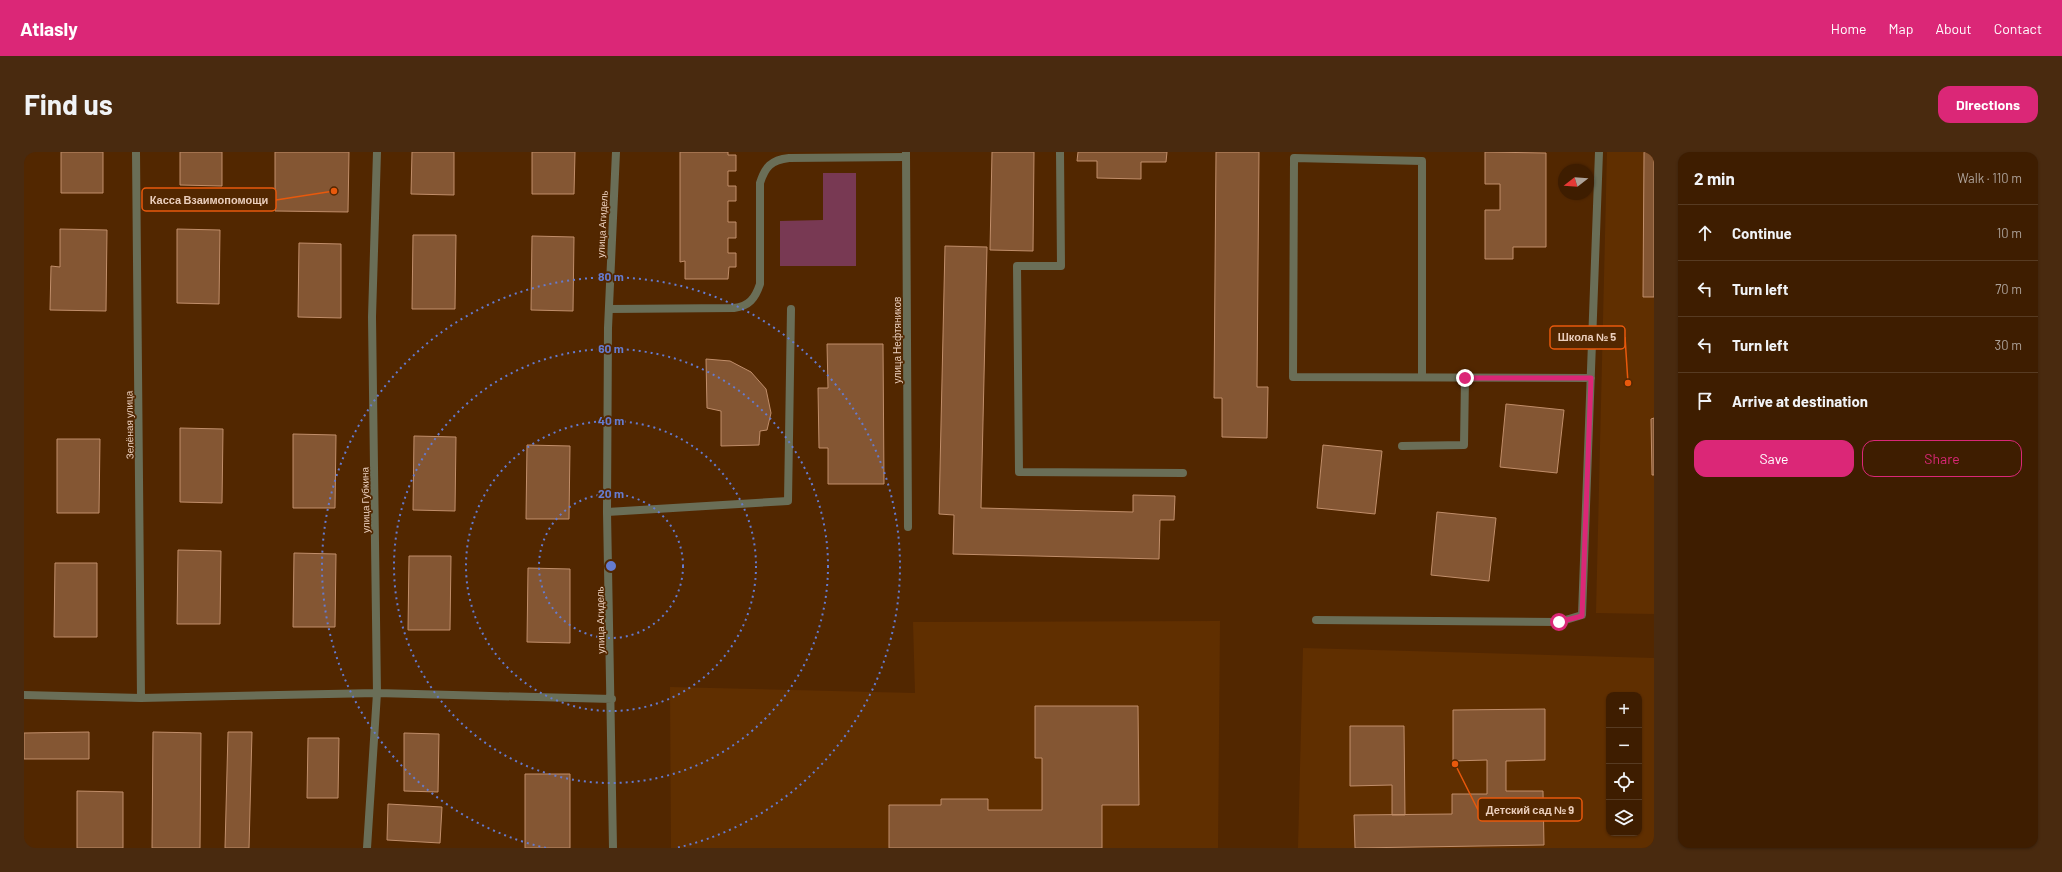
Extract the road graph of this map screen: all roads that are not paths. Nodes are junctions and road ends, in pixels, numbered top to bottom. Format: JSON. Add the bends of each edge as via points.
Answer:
{"nodes":[{"id":1,"x":136,"y":152,"type":"edge"},
{"id":2,"x":377,"y":152,"type":"edge"},
{"id":3,"x":616,"y":152,"type":"edge"},
{"id":4,"x":1060,"y":152,"type":"edge"},
{"id":5,"x":1599,"y":152,"type":"edge"},
{"id":6,"x":906,"y":155,"type":"edge"},
{"id":7,"x":609,"y":309,"type":"junction"},
{"id":8,"x":791,"y":309,"type":"dead end"},
{"id":9,"x":1422,"y":378,"type":"junction"},
{"id":10,"x":1465,"y":378,"type":"junction"},
{"id":11,"x":1591,"y":378,"type":"junction"},
{"id":12,"x":1402,"y":446,"type":"dead end"},
{"id":13,"x":1183,"y":473,"type":"dead end"},
{"id":14,"x":607,"y":512,"type":"junction"},
{"id":15,"x":908,"y":527,"type":"dead end"},
{"id":16,"x":1316,"y":620,"type":"dead end"},
{"id":17,"x":377,"y":693,"type":"junction"},
{"id":18,"x":24,"y":695,"type":"edge"},
{"id":19,"x":141,"y":698,"type":"junction"},
{"id":20,"x":612,"y":699,"type":"junction"},
{"id":21,"x":367,"y":848,"type":"edge"},
{"id":22,"x":613,"y":848,"type":"edge"}],
"edges":[{"from":1,"to":19,"type":"street","name":"Зелёная улица"},
{"from":2,"to":17,"type":"street","name":"улица Губкина","via":[[372,317]]},
{"from":3,"to":7,"type":"street","name":"улица Агидель"},
{"from":4,"to":13,"type":"street","via":[[1061,266],[1017,266],[1018,472]]},
{"from":5,"to":11,"type":"street"},
{"from":6,"to":7,"type":"street","via":[[789,158],[771,163],[765,169],[760,183],[760,284],[756,295],[743,307]]},
{"from":6,"to":15,"type":"street","name":"улица Нефтяников"},
{"from":7,"to":14,"type":"street","name":"улица Агидель"},
{"from":8,"to":14,"type":"street","via":[[788,501]]},
{"from":9,"to":9,"type":"street","via":[[1293,377],[1294,158],[1422,161]]},
{"from":9,"to":10,"type":"street"},
{"from":10,"to":11,"type":"street"},
{"from":10,"to":12,"type":"street","via":[[1464,445]]},
{"from":11,"to":16,"type":"street","via":[[1582,616],[1559,622]]},
{"from":14,"to":20,"type":"street","name":"улица Агидель"},
{"from":17,"to":19,"type":"street"},
{"from":17,"to":20,"type":"street"},
{"from":17,"to":21,"type":"street","name":"улица Губкина"},
{"from":18,"to":19,"type":"street"},
{"from":20,"to":22,"type":"street","name":"улица Агидель"}]}
